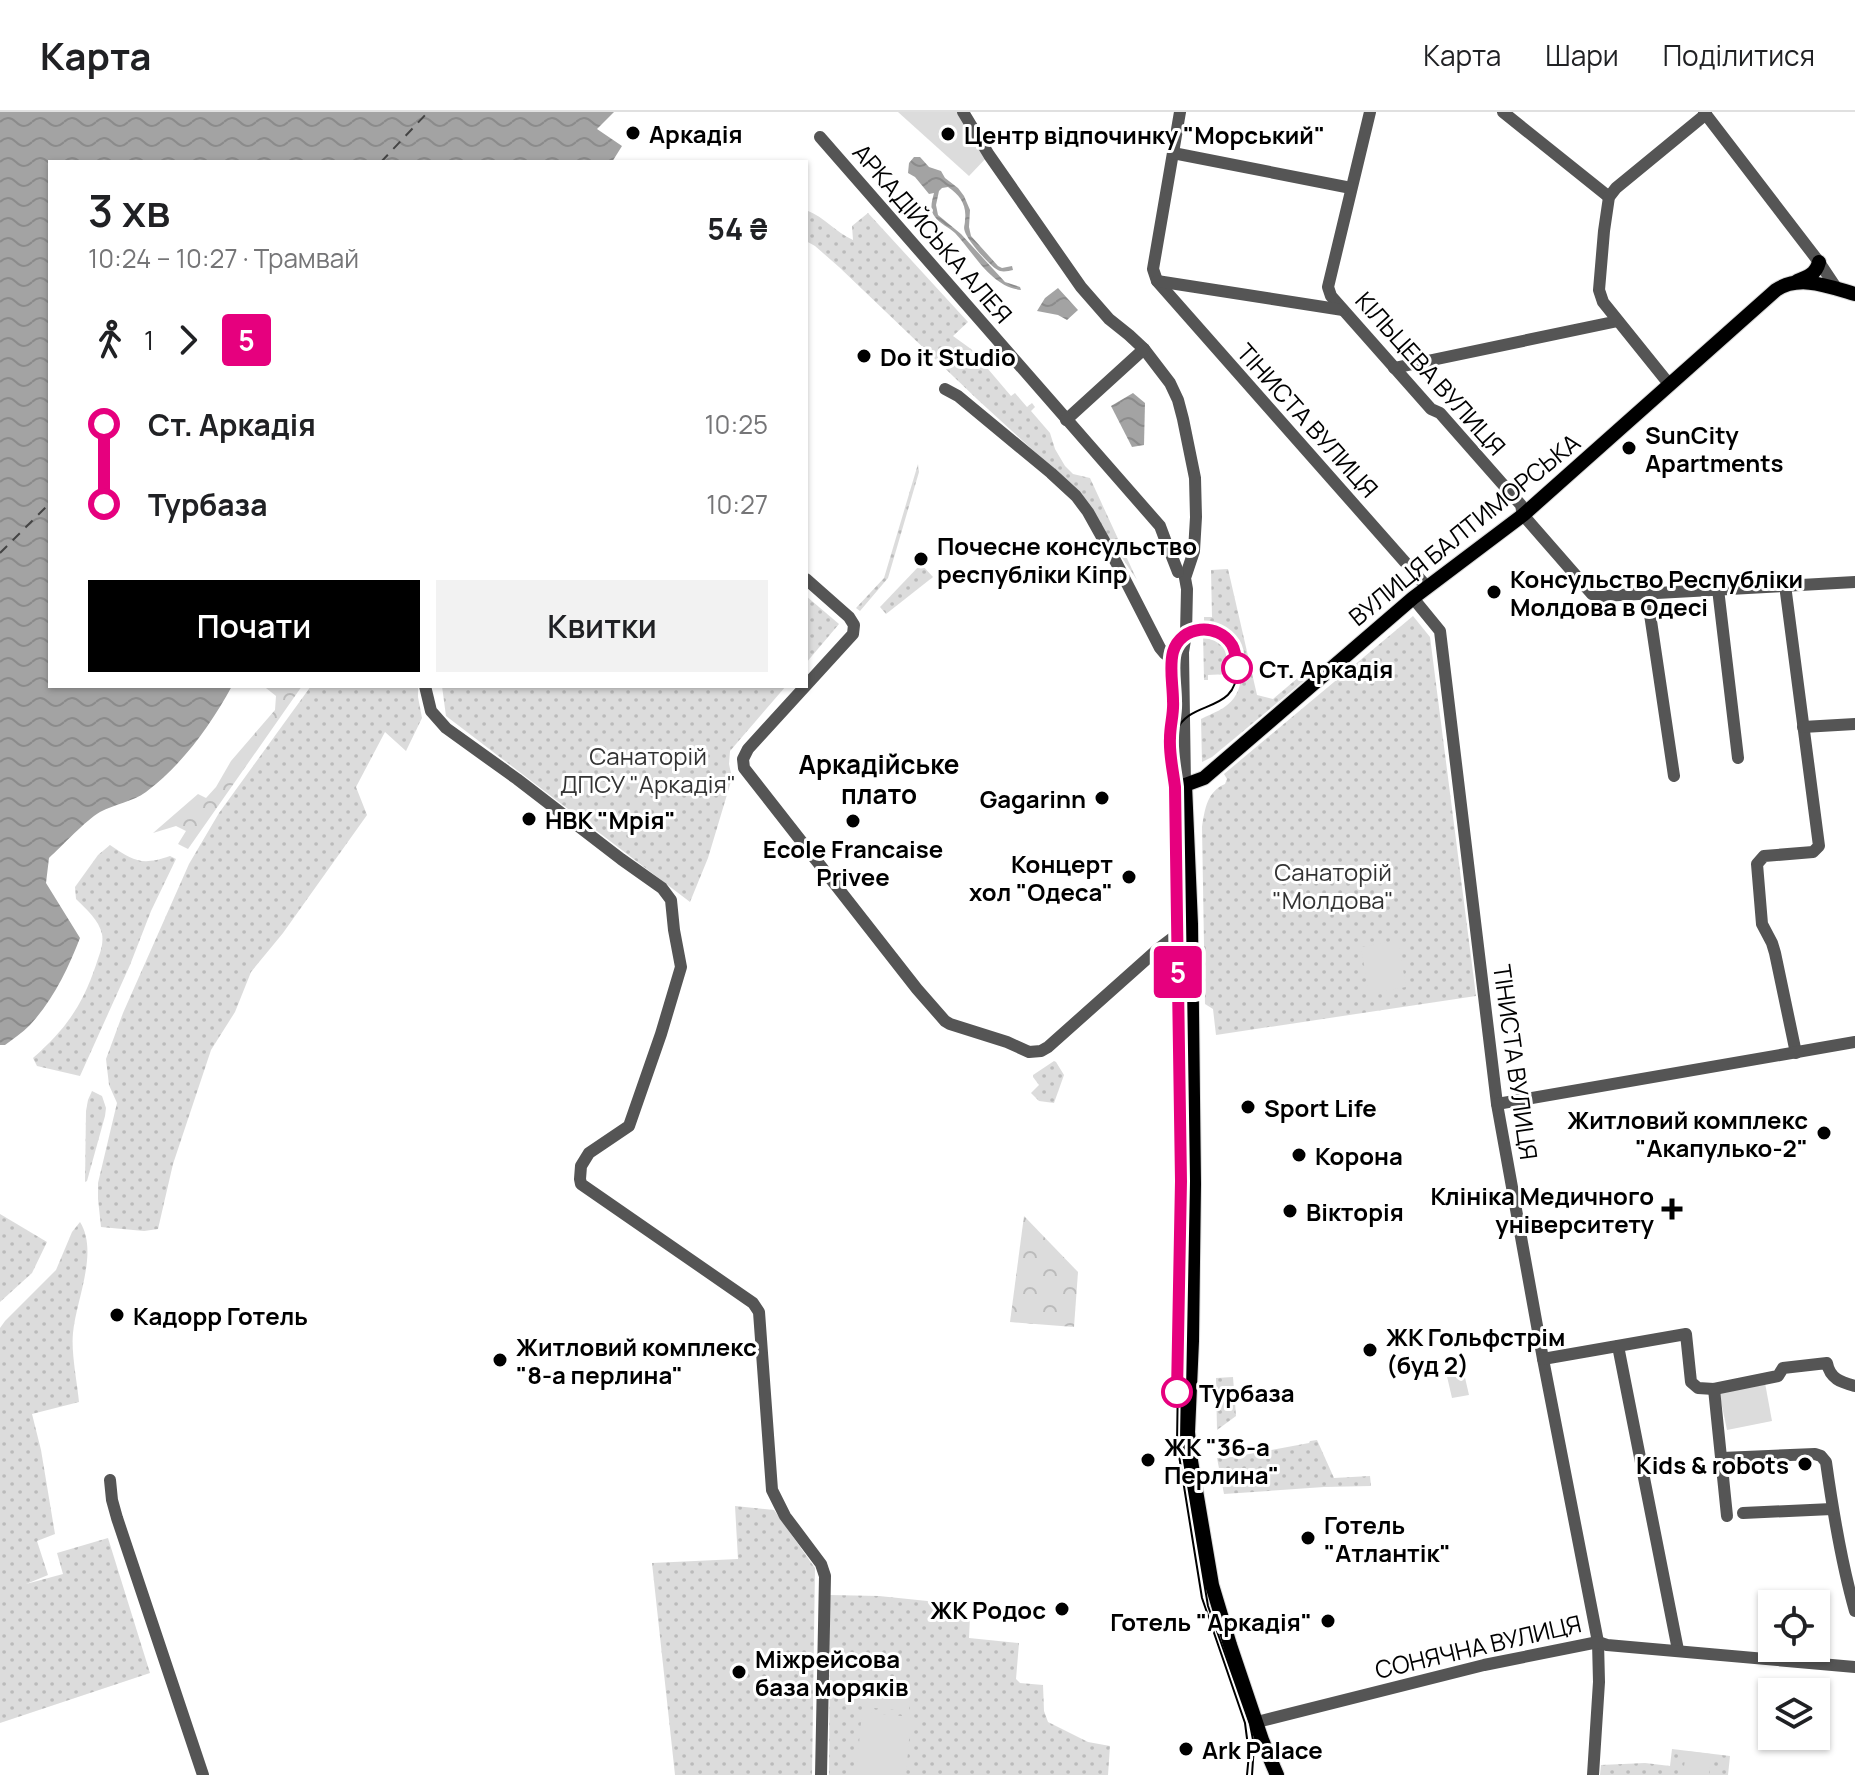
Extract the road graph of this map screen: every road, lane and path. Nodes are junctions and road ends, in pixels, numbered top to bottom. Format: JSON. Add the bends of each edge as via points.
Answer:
{"nodes":[{"id":1,"x":963,"y":112,"type":"edge"},
{"id":2,"x":1180,"y":112,"type":"edge"},
{"id":3,"x":1370,"y":112,"type":"edge"},
{"id":4,"x":1503,"y":112,"type":"edge"},
{"id":5,"x":1705,"y":113,"type":"edge"},
{"id":6,"x":820,"y":137,"type":"dead end"},
{"id":7,"x":1173,"y":153,"type":"junction"},
{"id":8,"x":1351,"y":188,"type":"junction"},
{"id":9,"x":1609,"y":197,"type":"junction"},
{"id":10,"x":1819,"y":262,"type":"junction"},
{"id":11,"x":1157,"y":281,"type":"junction"},
{"id":12,"x":1794,"y":282,"type":"junction"},
{"id":13,"x":1837,"y":289,"type":"junction"},
{"id":14,"x":1855,"y":294,"type":"edge"},
{"id":15,"x":1343,"y":310,"type":"junction"},
{"id":16,"x":1618,"y":321,"type":"junction"},
{"id":17,"x":1144,"y":349,"type":"junction"},
{"id":18,"x":1394,"y":368,"type":"junction"},
{"id":19,"x":1669,"y":384,"type":"junction"},
{"id":20,"x":945,"y":389,"type":"dead end"},
{"id":21,"x":1066,"y":420,"type":"junction"},
{"id":22,"x":1523,"y":515,"type":"junction"},
{"id":23,"x":1182,"y":575,"type":"junction"},
{"id":24,"x":808,"y":581,"type":"edge"},
{"id":25,"x":1855,"y":582,"type":"edge"},
{"id":26,"x":1785,"y":585,"type":"junction"},
{"id":27,"x":1427,"y":587,"type":"junction"},
{"id":28,"x":1718,"y":589,"type":"junction"},
{"id":29,"x":1647,"y":594,"type":"junction"},
{"id":30,"x":1413,"y":598,"type":"junction"},
{"id":31,"x":1183,"y":656,"type":"junction"},
{"id":32,"x":808,"y":683,"type":"edge"},
{"id":33,"x":425,"y":688,"type":"edge"},
{"id":34,"x":804,"y":688,"type":"edge"},
{"id":35,"x":1855,"y":724,"type":"edge"},
{"id":36,"x":1803,"y":727,"type":"junction"},
{"id":37,"x":1738,"y":758,"type":"dead end"},
{"id":38,"x":1674,"y":776,"type":"dead end"},
{"id":39,"x":1185,"y":785,"type":"junction"},
{"id":40,"x":1191,"y":924,"type":"junction"},
{"id":41,"x":1855,"y":1042,"type":"edge"},
{"id":42,"x":1796,"y":1053,"type":"junction"},
{"id":43,"x":1497,"y":1104,"type":"junction"},
{"id":44,"x":1618,"y":1346,"type":"junction"},
{"id":45,"x":1543,"y":1359,"type":"junction"},
{"id":46,"x":1855,"y":1386,"type":"edge"},
{"id":47,"x":1714,"y":1389,"type":"junction"},
{"id":48,"x":1722,"y":1458,"type":"junction"},
{"id":49,"x":110,"y":1480,"type":"dead end"},
{"id":50,"x":1832,"y":1509,"type":"junction"},
{"id":51,"x":1743,"y":1513,"type":"dead end"},
{"id":52,"x":1727,"y":1516,"type":"dead end"},
{"id":53,"x":1855,"y":1611,"type":"edge"},
{"id":54,"x":1598,"y":1642,"type":"junction"},
{"id":55,"x":1678,"y":1650,"type":"junction"},
{"id":56,"x":1855,"y":1667,"type":"edge"},
{"id":57,"x":1257,"y":1722,"type":"junction"},
{"id":58,"x":1262,"y":1740,"type":"junction"},
{"id":59,"x":203,"y":1775,"type":"edge"},
{"id":60,"x":821,"y":1775,"type":"edge"},
{"id":61,"x":1266,"y":1775,"type":"edge"},
{"id":62,"x":1277,"y":1775,"type":"edge"},
{"id":63,"x":1593,"y":1775,"type":"edge"}],
"edges":[{"from":1,"to":17,"type":"street","via":[[1081,287]]},
{"from":2,"to":7,"type":"street"},
{"from":3,"to":8,"type":"street","name":"КІЛЬЦЕВА ВУЛИЦЯ"},
{"from":4,"to":9,"type":"street"},
{"from":5,"to":9,"type":"street"},
{"from":5,"to":10,"type":"street"},
{"from":6,"to":21,"type":"street","name":"АРКАДІЙСЬКА АЛЕЯ"},
{"from":7,"to":8,"type":"street"},
{"from":7,"to":11,"type":"street","via":[[1153,269]]},
{"from":8,"to":15,"type":"street","name":"КІЛЬЦЕВА ВУЛИЦЯ","via":[[1328,287]]},
{"from":9,"to":16,"type":"street","via":[[1599,290]]},
{"from":10,"to":12,"type":"main road","name":"ВУЛИЦЯ БАЛТИМОРСЬКА","via":[[1812,274]]},
{"from":10,"to":13,"type":"street"},
{"from":11,"to":15,"type":"street"},
{"from":11,"to":27,"type":"street","name":"ТІНИСТА ВУЛИЦЯ"},
{"from":12,"to":13,"type":"main road"},
{"from":12,"to":19,"type":"main road","name":"ВУЛИЦЯ БАЛТИМОРСЬКА","via":[[1776,290]]},
{"from":13,"to":14,"type":"main road"},
{"from":15,"to":18,"type":"street","name":"КІЛЬЦЕВА ВУЛИЦЯ"},
{"from":16,"to":18,"type":"street"},
{"from":16,"to":19,"type":"street"},
{"from":17,"to":21,"type":"street"},
{"from":17,"to":23,"type":"street","via":[[1178,400],[1195,478],[1194,551]]},
{"from":18,"to":22,"type":"street","name":"КІЛЬЦЕВА ВУЛИЦЯ","via":[[1521,505]]},
{"from":19,"to":22,"type":"main road","name":"ВУЛИЦЯ БАЛТИМОРСЬКА"},
{"from":20,"to":31,"type":"street","via":[[1076,496],[1160,648]]},
{"from":21,"to":23,"type":"street","name":"АРКАДІЙСЬКА АЛЕЯ","via":[[1160,526]]},
{"from":22,"to":27,"type":"main road","name":"ВУЛИЦЯ БАЛТИМОРСЬКА"},
{"from":22,"to":29,"type":"street","name":"КІЛЬЦЕВА ВУЛИЦЯ","via":[[1592,594]]},
{"from":23,"to":31,"type":"street","via":[[1187,589]]},
{"from":24,"to":32,"type":"street","via":[[854,625],[853,634]]},
{"from":25,"to":26,"type":"street","name":"КІЛЬЦЕВА ВУЛИЦЯ"},
{"from":26,"to":28,"type":"street","name":"КІЛЬЦЕВА ВУЛИЦЯ"},
{"from":26,"to":36,"type":"street"},
{"from":27,"to":30,"type":"main road","name":"ВУЛИЦЯ БАЛТИМОРСЬКА"},
{"from":28,"to":29,"type":"street","name":"КІЛЬЦЕВА ВУЛИЦЯ"},
{"from":28,"to":37,"type":"street"},
{"from":29,"to":38,"type":"street"},
{"from":30,"to":39,"type":"main road","name":"ВУЛИЦЯ БАЛТИМОРСЬКА","via":[[1204,778]]},
{"from":30,"to":43,"type":"street","name":"ТІНИСТА ВУЛИЦЯ","via":[[1440,631]]},
{"from":31,"to":39,"type":"street"},
{"from":33,"to":60,"type":"street","via":[[431,711],[446,728],[662,888],[671,900],[681,967],[661,1034],[629,1126],[589,1153],[580,1179],[759,1312],[772,1490],[825,1576]]},
{"from":34,"to":40,"type":"street","via":[[748,749],[744,768],[945,1021],[1022,1050],[1041,1051]]},
{"from":35,"to":36,"type":"street"},
{"from":36,"to":42,"type":"street","via":[[1819,846],[1813,852],[1764,856],[1757,864],[1762,924],[1775,953]]},
{"from":39,"to":40,"type":"main road"},
{"from":40,"to":57,"type":"main road","via":[[1194,1184],[1188,1432],[1212,1585]]},
{"from":41,"to":42,"type":"street"},
{"from":42,"to":43,"type":"street"},
{"from":43,"to":45,"type":"street","name":"ТІНИСТА ВУЛИЦЯ"},
{"from":44,"to":45,"type":"street"},
{"from":44,"to":47,"type":"street","via":[[1686,1334],[1691,1382]]},
{"from":44,"to":55,"type":"street"},
{"from":45,"to":54,"type":"street","name":"ТІНИСТА ВУЛИЦЯ"},
{"from":46,"to":47,"type":"street","via":[[1834,1378],[1827,1363],[1783,1368],[1778,1376]]},
{"from":47,"to":48,"type":"street"},
{"from":48,"to":50,"type":"street","via":[[1821,1456]]},
{"from":48,"to":52,"type":"street"},
{"from":49,"to":59,"type":"street","via":[[117,1518]]},
{"from":50,"to":51,"type":"street"},
{"from":50,"to":53,"type":"street"},
{"from":54,"to":55,"type":"street","name":"СОНЯЧНА ВУЛИЦЯ"},
{"from":54,"to":57,"type":"street","name":"СОНЯЧНА ВУЛИЦЯ"},
{"from":54,"to":63,"type":"street","name":"ТІНИСТА ВУЛИЦЯ"},
{"from":55,"to":56,"type":"street","name":"СОНЯЧНА ВУЛИЦЯ"},
{"from":57,"to":58,"type":"main road"},
{"from":58,"to":61,"type":"main road"},
{"from":58,"to":62,"type":"main road"}]}
